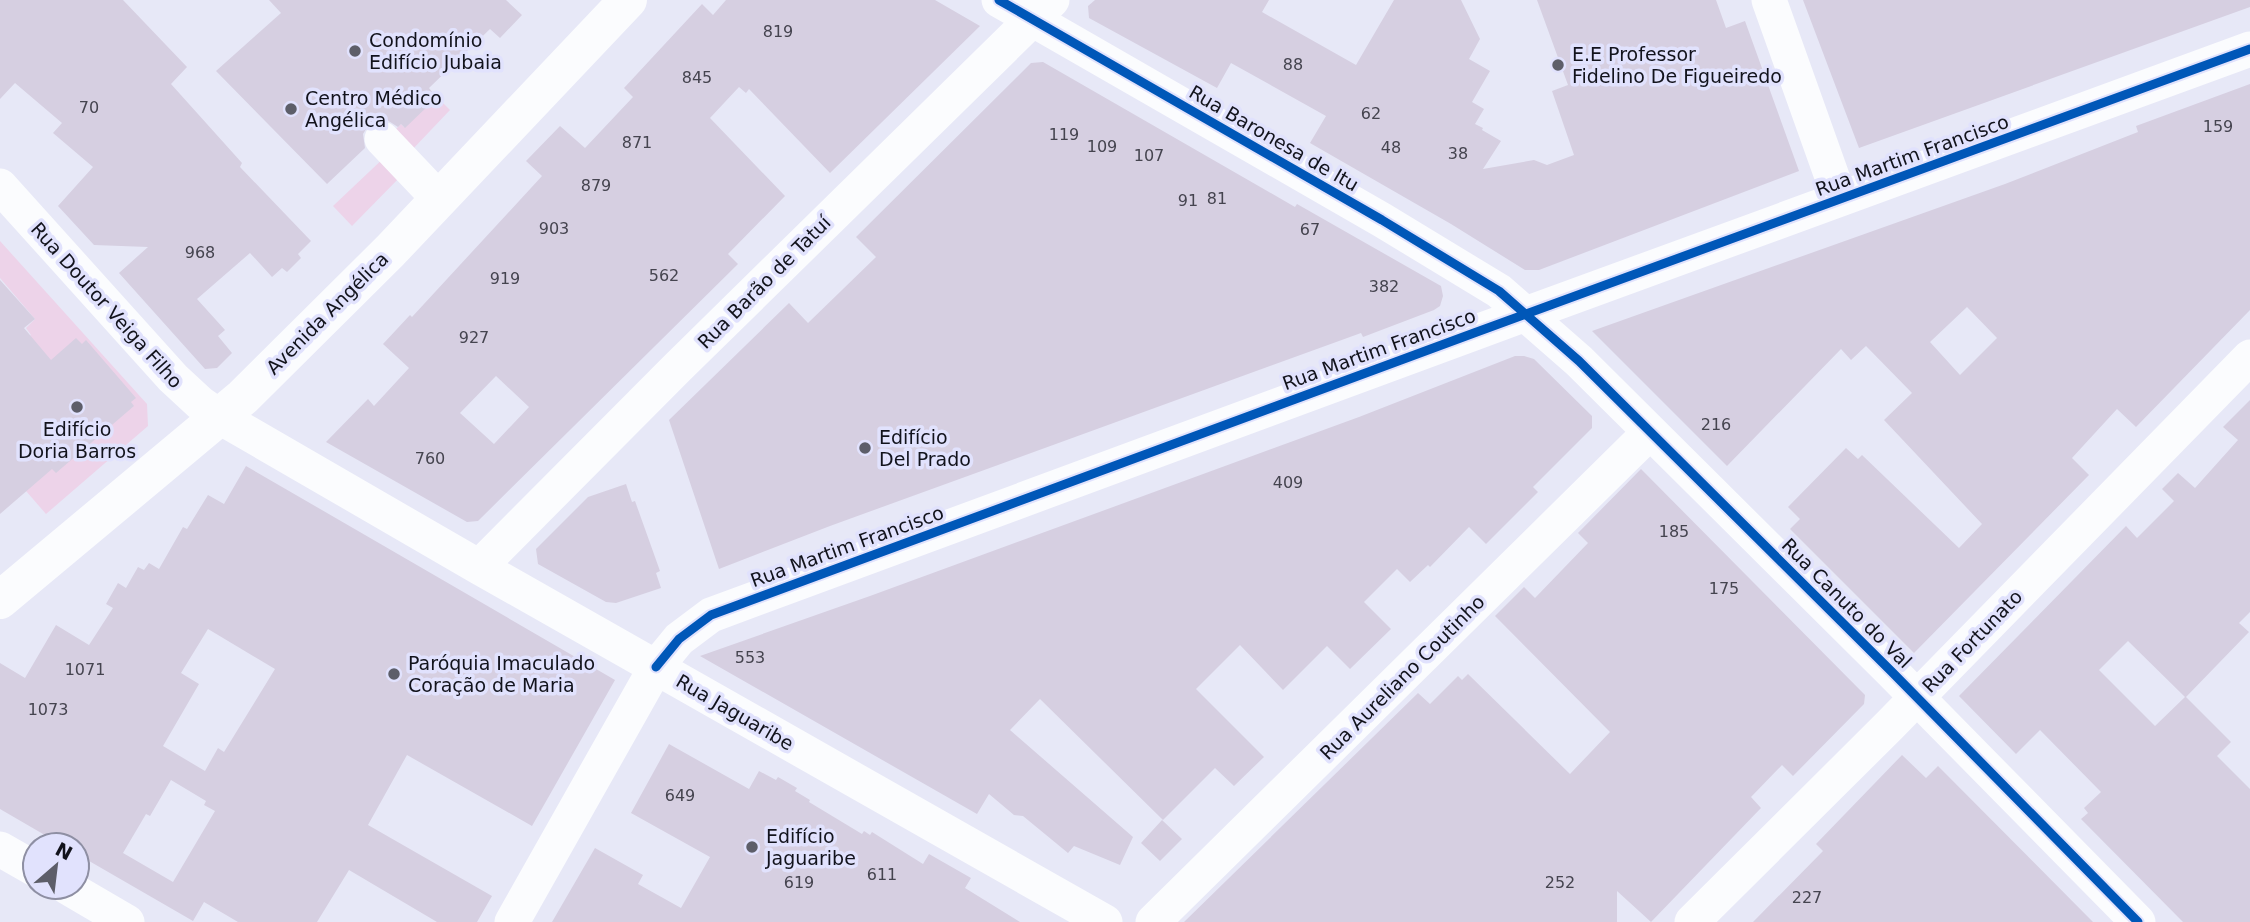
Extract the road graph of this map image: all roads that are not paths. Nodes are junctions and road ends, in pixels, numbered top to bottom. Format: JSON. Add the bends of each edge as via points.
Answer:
{"nodes":[{"id":1,"x":628,"y":0,"type":"edge"},
{"id":2,"x":999,"y":0,"type":"edge"},
{"id":3,"x":1769,"y":0,"type":"edge"},
{"id":4,"x":1043,"y":10,"type":"edge"},
{"id":5,"x":2250,"y":49,"type":"edge"},
{"id":6,"x":382,"y":139,"type":"dead end"},
{"id":7,"x":0,"y":187,"type":"edge"},
{"id":8,"x":439,"y":199,"type":"junction"},
{"id":9,"x":1840,"y":199,"type":"junction"},
{"id":10,"x":1527,"y":314,"type":"junction"},
{"id":11,"x":2250,"y":357,"type":"edge"},
{"id":12,"x":220,"y":417,"type":"junction"},
{"id":13,"x":1650,"y":432,"type":"junction"},
{"id":14,"x":479,"y":567,"type":"junction"},
{"id":15,"x":0,"y":600,"type":"edge"},
{"id":16,"x":656,"y":667,"type":"junction"},
{"id":17,"x":1916,"y":698,"type":"junction"},
{"id":18,"x":0,"y":849,"type":"edge"},
{"id":19,"x":21,"y":861,"type":"edge"},
{"id":20,"x":90,"y":901,"type":"edge"},
{"id":21,"x":127,"y":922,"type":"edge"},
{"id":22,"x":512,"y":922,"type":"edge"},
{"id":23,"x":1105,"y":922,"type":"edge"},
{"id":24,"x":1153,"y":922,"type":"edge"},
{"id":25,"x":1692,"y":922,"type":"edge"},
{"id":26,"x":2138,"y":922,"type":"edge"}],
"edges":[{"from":1,"to":8,"type":"main road","name":"Avenida Angélica"},
{"from":2,"to":4,"type":"street","name":"Rua Baronesa de Itu"},
{"from":3,"to":9,"type":"street"},
{"from":4,"to":10,"type":"street","name":"Rua Baronesa de Itu","via":[[1499,291]]},
{"from":4,"to":14,"type":"street","name":"Rua Barão de Tatuí"},
{"from":5,"to":9,"type":"street","name":"Rua Martim Francisco"},
{"from":6,"to":8,"type":"street"},
{"from":7,"to":12,"type":"street","name":"Rua Doutor Veiga Filho","via":[[173,378]]},
{"from":8,"to":12,"type":"main road","name":"Avenida Angélica"},
{"from":9,"to":10,"type":"street","name":"Rua Martim Francisco"},
{"from":10,"to":13,"type":"street","name":"Rua Canuto do Val"},
{"from":10,"to":16,"type":"street","name":"Rua Martim Francisco","via":[[711,615],[679,639]]},
{"from":11,"to":17,"type":"street","name":"Rua Fortunato"},
{"from":12,"to":14,"type":"street","name":"Rua Jaguaribe"},
{"from":12,"to":15,"type":"main road","name":"Avenida Angélica"},
{"from":13,"to":17,"type":"street","name":"Rua Canuto do Val"},
{"from":13,"to":24,"type":"street","name":"Rua Aureliano Coutinho"},
{"from":14,"to":16,"type":"street","name":"Rua Jaguaribe"},
{"from":16,"to":22,"type":"street","name":"Rua Martim Francisco"},
{"from":16,"to":23,"type":"street","name":"Rua Jaguaribe"},
{"from":17,"to":25,"type":"street","name":"Rua Fortunato"},
{"from":17,"to":26,"type":"street","name":"Rua Canuto do Val"},
{"from":18,"to":19,"type":"street"},
{"from":20,"to":21,"type":"street"}]}
